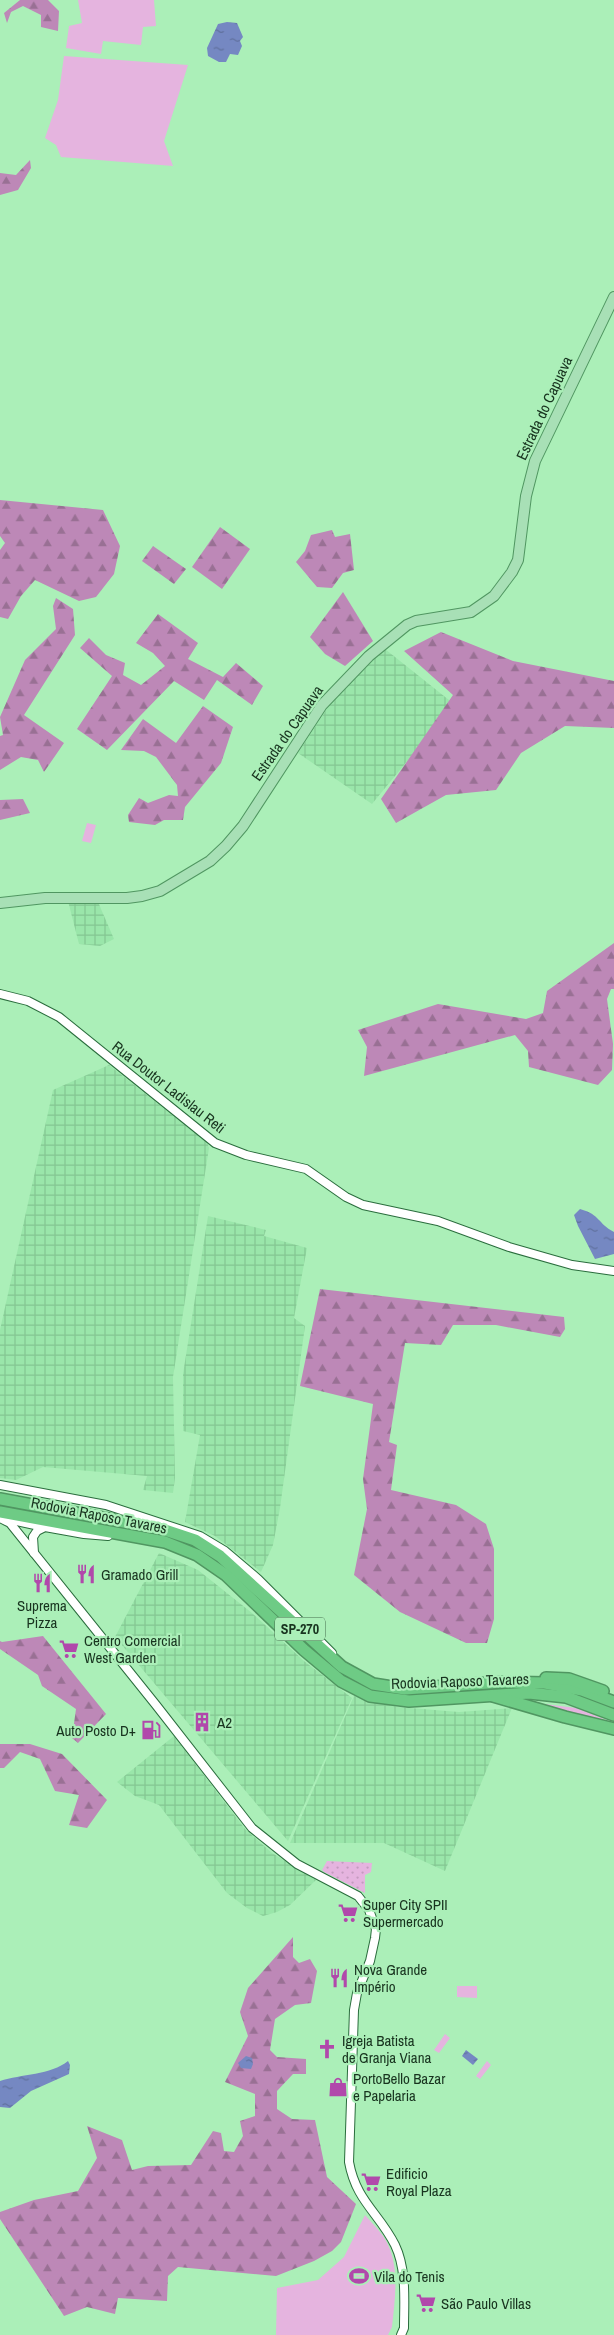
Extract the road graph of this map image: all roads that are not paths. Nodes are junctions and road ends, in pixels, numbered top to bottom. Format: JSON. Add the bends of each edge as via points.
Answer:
{"nodes":[{"id":1,"x":614,"y":297,"type":"edge"},
{"id":2,"x":0,"y":903,"type":"edge"},
{"id":3,"x":0,"y":994,"type":"edge"},
{"id":4,"x":614,"y":1271,"type":"edge"},
{"id":5,"x":0,"y":1485,"type":"edge"},
{"id":6,"x":0,"y":1499,"type":"edge"},
{"id":7,"x":0,"y":1512,"type":"edge"},
{"id":8,"x":0,"y":1518,"type":"edge"},
{"id":9,"x":45,"y":1527,"type":"junction"},
{"id":10,"x":132,"y":1536,"type":"junction"},
{"id":11,"x":35,"y":1554,"type":"junction"},
{"id":12,"x":342,"y":1667,"type":"junction"},
{"id":13,"x":502,"y":1682,"type":"junction"},
{"id":14,"x":488,"y":1694,"type":"junction"},
{"id":15,"x":614,"y":1695,"type":"edge"},
{"id":16,"x":614,"y":1702,"type":"edge"},
{"id":17,"x":614,"y":1715,"type":"edge"},
{"id":18,"x":614,"y":1729,"type":"edge"},
{"id":19,"x":401,"y":2335,"type":"edge"}],
"edges":[{"from":1,"to":2,"type":"main road","name":"Estrada do Capuava","via":[[535,461],[526,496],[518,560],[494,596],[471,612],[407,625],[375,650],[322,704],[243,826],[202,866],[160,891],[142,896],[45,898]]},
{"from":3,"to":4,"type":"street","name":"Rua Doutor Ladislau Reti","via":[[28,1001],[59,1017],[215,1143],[306,1169],[363,1205],[438,1221],[509,1248]]},
{"from":5,"to":12,"type":"street","via":[[106,1505],[200,1536],[225,1551],[258,1579],[326,1644]]},
{"from":6,"to":12,"type":"highway","name":"Rodovia Raposo Tavares","number":"SP-270","via":[[162,1529],[195,1540],[220,1556]]},
{"from":7,"to":10,"type":"highway","name":"Rodovia Raposo Tavares","number":"SP-270"},
{"from":8,"to":9,"type":"street"},
{"from":8,"to":11,"type":"street","via":[[10,1523]]},
{"from":9,"to":10,"type":"street","via":[[89,1535]]},
{"from":9,"to":11,"type":"street","via":[[33,1537]]},
{"from":10,"to":14,"type":"highway","name":"Rodovia Raposo Tavares","number":"SP-270","via":[[184,1548],[212,1564],[304,1650],[355,1690],[386,1700],[409,1701]]},
{"from":11,"to":19,"type":"street","via":[[252,1828],[297,1864],[358,1896],[369,1910],[376,1938],[354,2010],[349,2162],[359,2195],[395,2245],[400,2259],[404,2279],[404,2328]]},
{"from":12,"to":13,"type":"highway","name":"Rodovia Raposo Tavares","number":"SP-270","via":[[373,1684],[390,1688]]},
{"from":13,"to":15,"type":"highway","via":[[560,1678]]},
{"from":13,"to":16,"type":"highway","name":"Rodovia Raposo Tavares","number":"SP-270","via":[[563,1686]]},
{"from":14,"to":17,"type":"highway","name":"Rodovia Raposo Tavares","number":"SP-270","via":[[529,1693],[566,1697]]},
{"from":14,"to":18,"type":"highway"}]}
